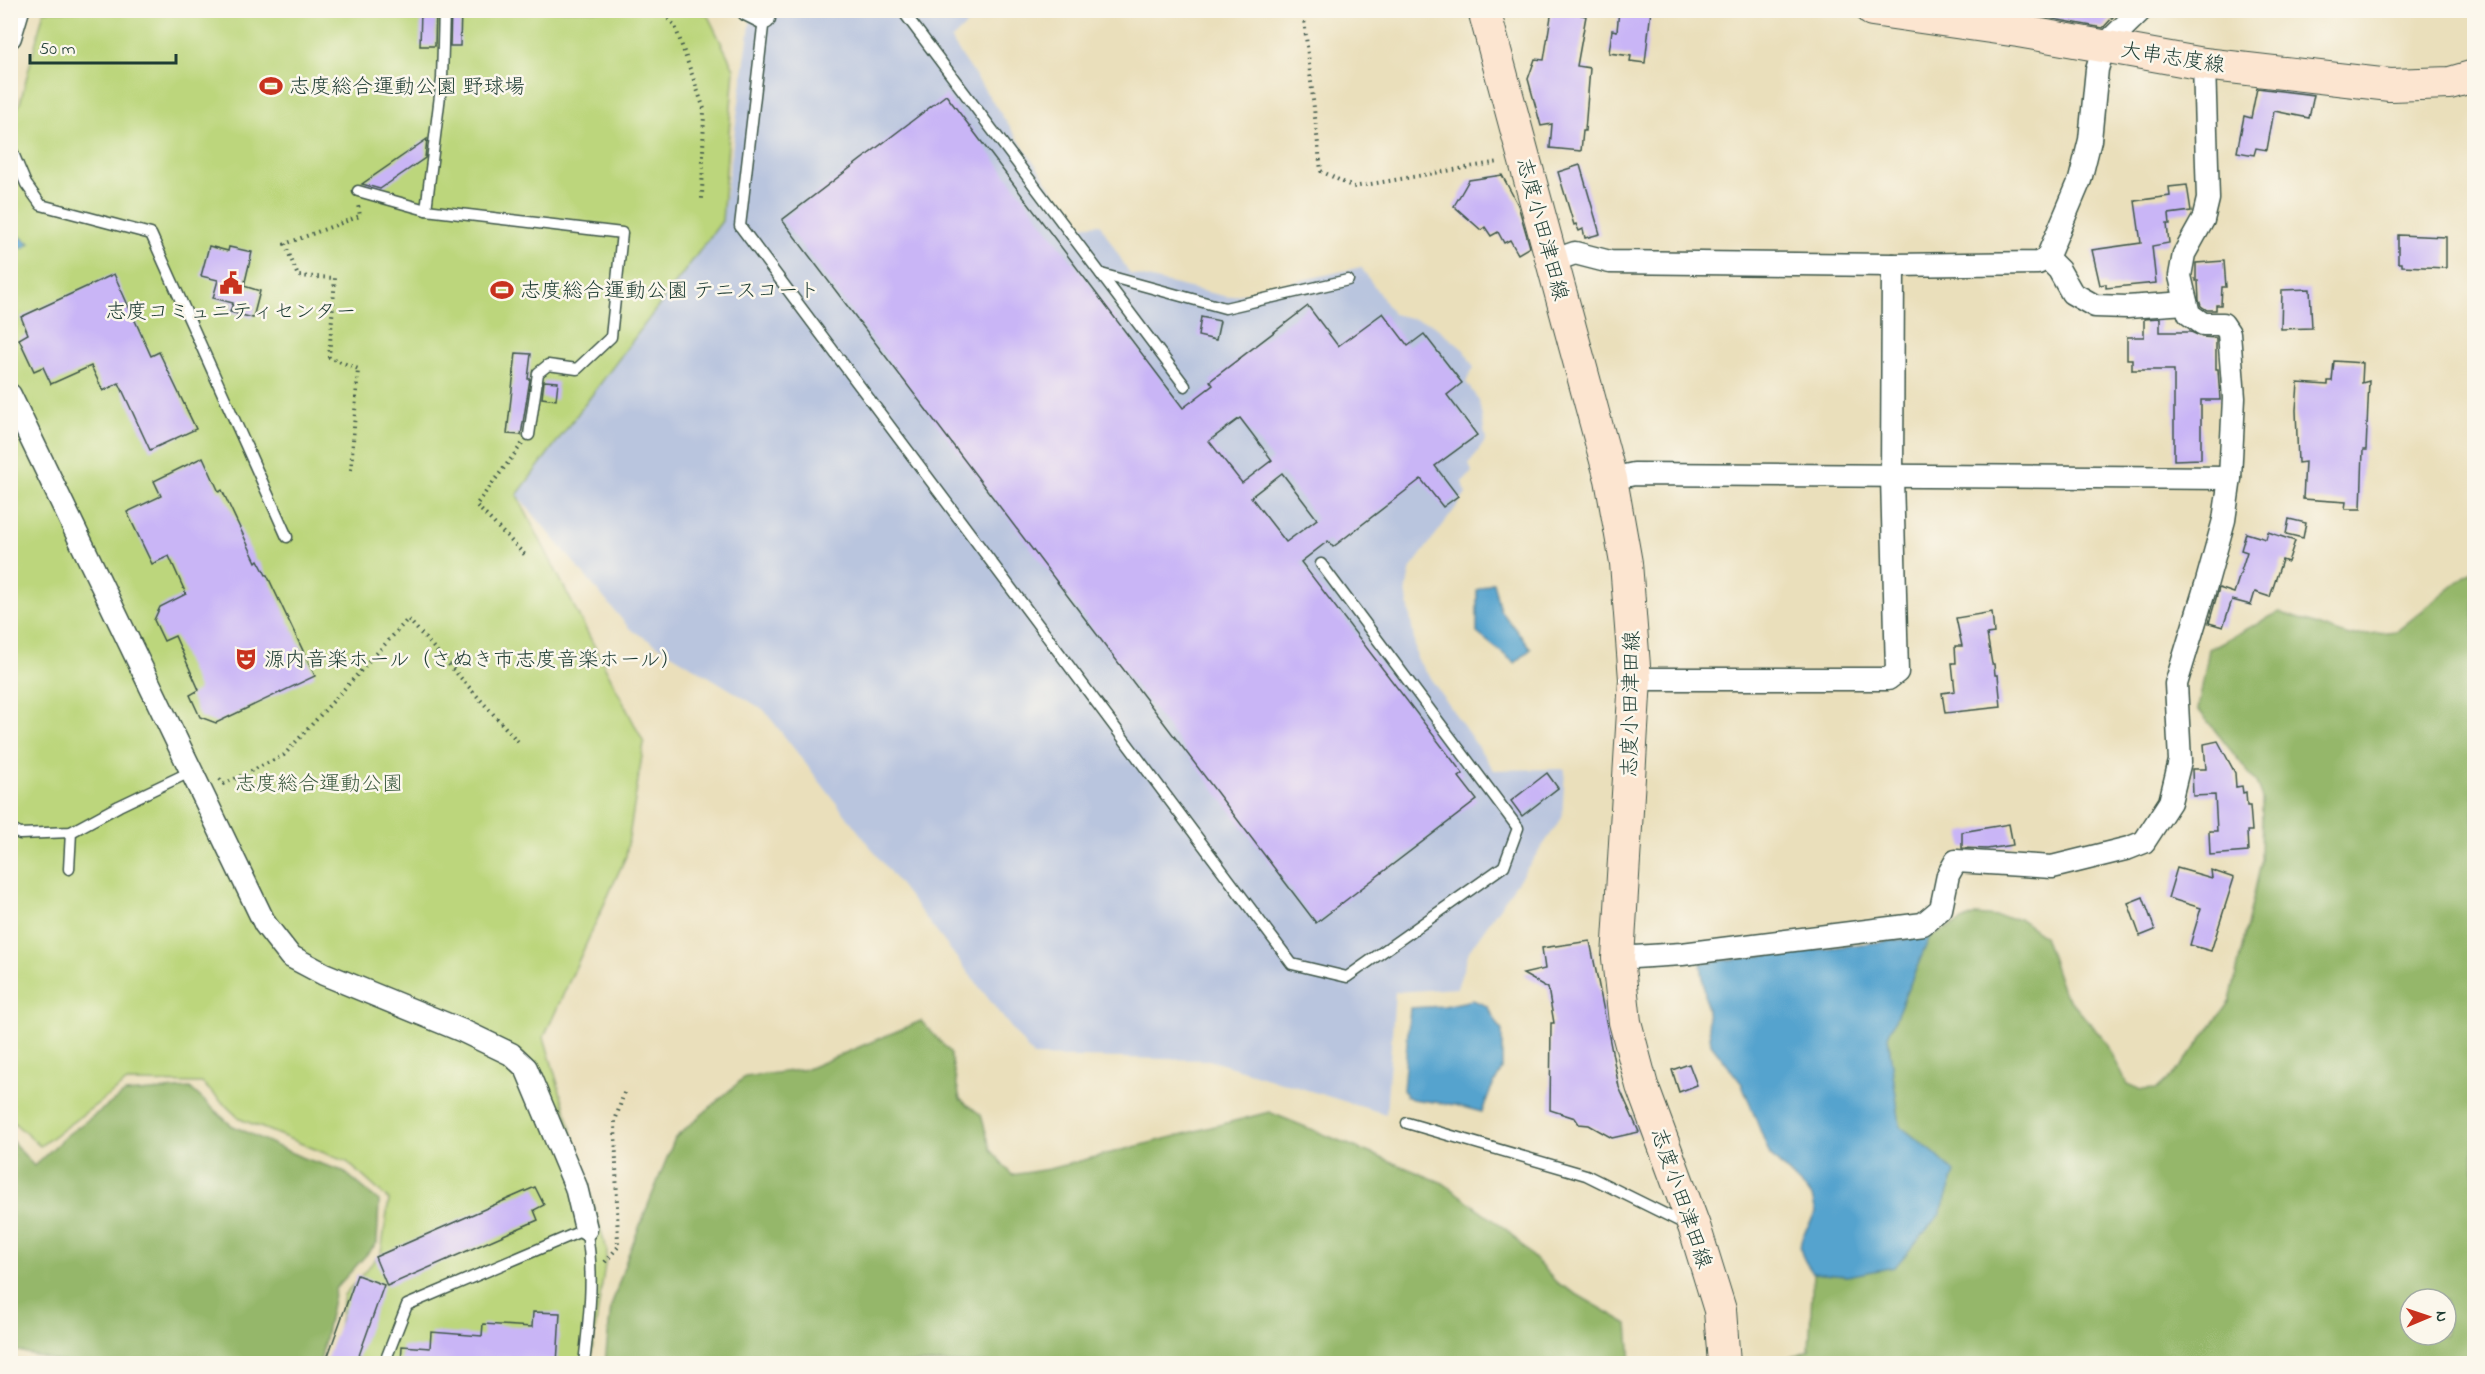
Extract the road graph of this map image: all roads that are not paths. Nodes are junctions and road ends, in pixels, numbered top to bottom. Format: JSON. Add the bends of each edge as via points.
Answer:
{"nodes":[{"id":1,"x":18,"y":10,"type":"edge"},
{"id":2,"x":444,"y":10,"type":"edge"},
{"id":3,"x":902,"y":10,"type":"edge"},
{"id":4,"x":1484,"y":10,"type":"edge"},
{"id":5,"x":1872,"y":10,"type":"edge"},
{"id":6,"x":2141,"y":10,"type":"edge"},
{"id":7,"x":762,"y":13,"type":"edge"},
{"id":8,"x":1938,"y":16,"type":"edge"},
{"id":9,"x":10,"y":37,"type":"edge"},
{"id":10,"x":2104,"y":46,"type":"junction"},
{"id":11,"x":2204,"y":64,"type":"junction"},
{"id":12,"x":2475,"y":76,"type":"edge"},
{"id":13,"x":10,"y":146,"type":"edge"},
{"id":14,"x":358,"y":191,"type":"road end"},
{"id":15,"x":426,"y":210,"type":"junction"},
{"id":16,"x":2047,"y":258,"type":"junction"},
{"id":17,"x":1552,"y":261,"type":"junction"},
{"id":18,"x":1893,"y":265,"type":"junction"},
{"id":19,"x":1101,"y":274,"type":"junction"},
{"id":20,"x":1348,"y":280,"type":"dead end"},
{"id":21,"x":2186,"y":303,"type":"junction"},
{"id":22,"x":1185,"y":386,"type":"dead end"},
{"id":23,"x":10,"y":395,"type":"edge"},
{"id":24,"x":529,"y":435,"type":"road end"},
{"id":25,"x":1892,"y":477,"type":"junction"},
{"id":26,"x":2230,"y":478,"type":"junction"},
{"id":27,"x":1611,"y":479,"type":"junction"},
{"id":28,"x":287,"y":537,"type":"dead end"},
{"id":29,"x":1321,"y":564,"type":"dead end"},
{"id":30,"x":1635,"y":679,"type":"junction"},
{"id":31,"x":190,"y":772,"type":"junction"},
{"id":32,"x":10,"y":829,"type":"edge"},
{"id":33,"x":71,"y":832,"type":"junction"},
{"id":34,"x":69,"y":868,"type":"dead end"},
{"id":35,"x":1618,"y":958,"type":"junction"},
{"id":36,"x":1407,"y":1123,"type":"dead end"},
{"id":37,"x":586,"y":1229,"type":"junction"},
{"id":38,"x":1695,"y":1229,"type":"junction"},
{"id":39,"x":384,"y":1364,"type":"edge"},
{"id":40,"x":584,"y":1364,"type":"edge"},
{"id":41,"x":1724,"y":1364,"type":"edge"}],
"edges":[{"from":1,"to":9,"type":"street"},
{"from":2,"to":15,"type":"lane","via":[[442,79]]},
{"from":3,"to":19,"type":"lane"},
{"from":4,"to":17,"type":"main road","name":"志度小田津田線"},
{"from":5,"to":8,"type":"main road","name":"大串志度線"},
{"from":6,"to":10,"type":"street"},
{"from":7,"to":29,"type":"lane","via":[[740,226],[1292,964],[1347,977],[1504,866],[1518,828]]},
{"from":8,"to":10,"type":"main road","name":"大串志度線"},
{"from":10,"to":11,"type":"main road","name":"大串志度線"},
{"from":10,"to":16,"type":"street","via":[[2080,180]]},
{"from":11,"to":12,"type":"main road","name":"大串志度線","via":[[2390,85],[2450,83]]},
{"from":11,"to":21,"type":"street","via":[[2208,199],[2203,220],[2184,254],[2180,276]]},
{"from":13,"to":28,"type":"lane","via":[[26,184],[41,205],[151,234]]},
{"from":14,"to":15,"type":"lane"},
{"from":15,"to":24,"type":"lane","via":[[622,233],[611,337],[577,369],[548,365],[538,373]]},
{"from":16,"to":18,"type":"street","via":[[2038,264]]},
{"from":16,"to":21,"type":"street","via":[[2072,293],[2096,306]]},
{"from":17,"to":18,"type":"street","via":[[1575,253],[1610,262]]},
{"from":17,"to":27,"type":"main road","name":"志度小田津田線"},
{"from":18,"to":25,"type":"street"},
{"from":19,"to":20,"type":"lane","via":[[1225,308]]},
{"from":19,"to":22,"type":"lane"},
{"from":21,"to":26,"type":"street","via":[[2189,314],[2204,324],[2223,324],[2229,333],[2234,398]]},
{"from":23,"to":31,"type":"street"},
{"from":25,"to":26,"type":"street"},
{"from":25,"to":27,"type":"street","via":[[1634,474]]},
{"from":25,"to":30,"type":"street","via":[[1897,672],[1888,679]]},
{"from":26,"to":35,"type":"street","via":[[2215,552],[2176,684],[2180,761],[2170,802],[2144,843],[2052,867],[1956,861],[1948,875],[1941,909],[1923,924],[1682,954]]},
{"from":27,"to":30,"type":"main road","name":"志度小田津田線","via":[[1626,563]]},
{"from":30,"to":35,"type":"main road","name":"志度小田津田線"},
{"from":31,"to":33,"type":"lane"},
{"from":31,"to":37,"type":"street","via":[[265,924],[290,956],[463,1031],[511,1054],[526,1068],[576,1187]]},
{"from":32,"to":33,"type":"lane","via":[[21,834]]},
{"from":33,"to":34,"type":"lane"},
{"from":35,"to":38,"type":"main road","name":"志度小田津田線","via":[[1625,1022],[1642,1086]]},
{"from":36,"to":38,"type":"lane","via":[[1586,1175]]},
{"from":37,"to":39,"type":"lane","via":[[407,1305]]},
{"from":37,"to":40,"type":"lane","via":[[591,1294]]},
{"from":38,"to":41,"type":"main road","name":"志度小田津田線","via":[[1720,1310]]}]}
